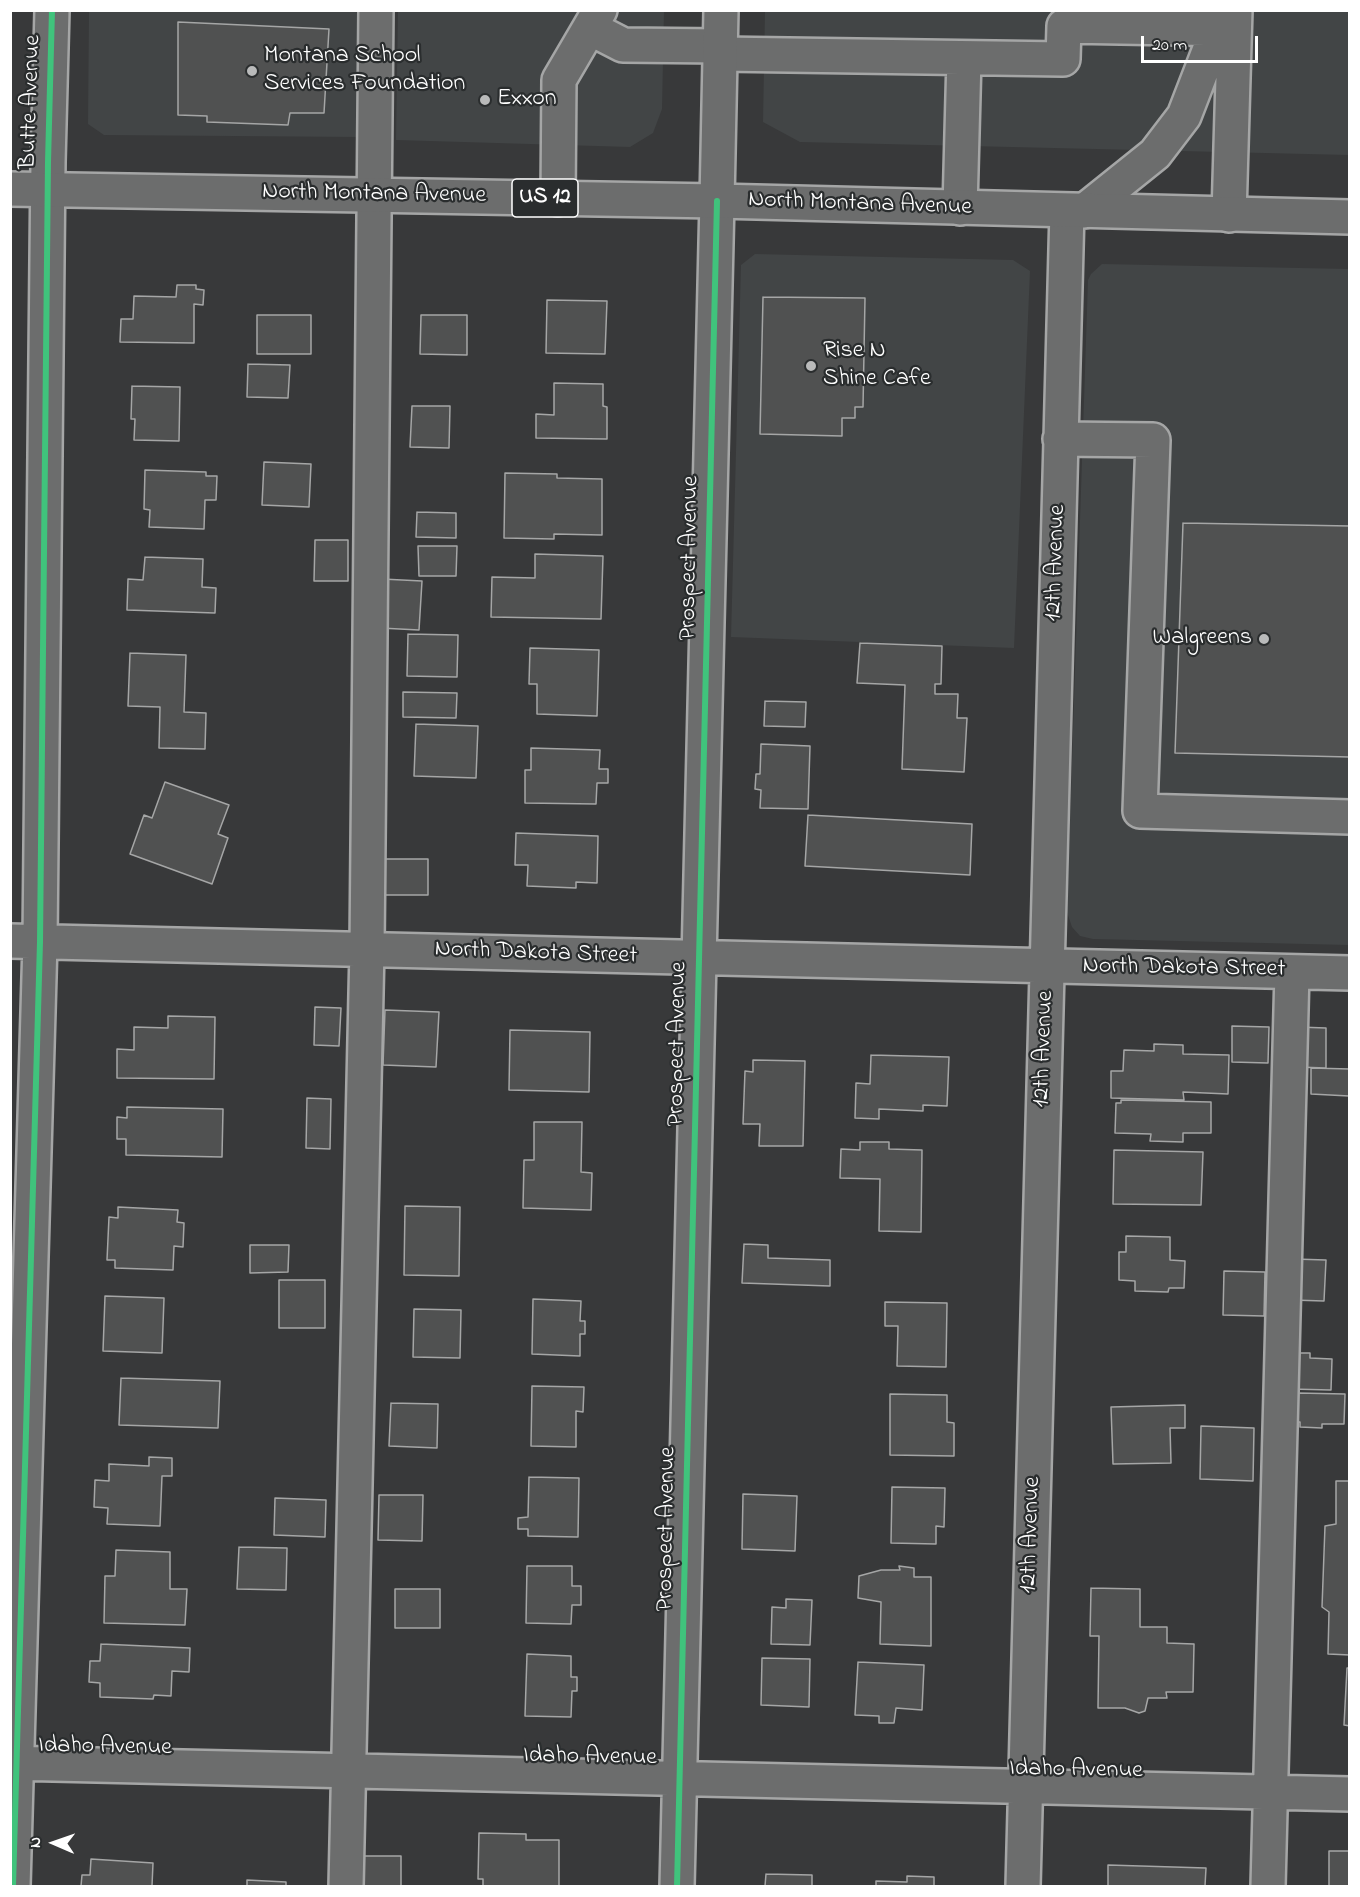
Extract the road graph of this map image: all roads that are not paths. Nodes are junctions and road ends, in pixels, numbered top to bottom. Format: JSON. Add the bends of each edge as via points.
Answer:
{"nodes":[{"id":1,"x":52,"y":10,"type":"edge"},
{"id":2,"x":376,"y":10,"type":"edge"},
{"id":3,"x":721,"y":10,"type":"edge"},
{"id":4,"x":595,"y":19,"type":"edge"},
{"id":5,"x":1228,"y":20,"type":"edge"},
{"id":6,"x":721,"y":50,"type":"junction"},
{"id":7,"x":964,"y":58,"type":"junction"},
{"id":8,"x":10,"y":189,"type":"edge"},
{"id":9,"x":48,"y":190,"type":"junction"},
{"id":10,"x":374,"y":195,"type":"junction"},
{"id":11,"x":558,"y":199,"type":"junction"},
{"id":12,"x":717,"y":201,"type":"junction"},
{"id":13,"x":960,"y":208,"type":"junction"},
{"id":14,"x":1076,"y":211,"type":"junction"},
{"id":15,"x":1229,"y":215,"type":"junction"},
{"id":16,"x":1350,"y":217,"type":"edge"},
{"id":17,"x":1060,"y":439,"type":"junction"},
{"id":18,"x":1350,"y":817,"type":"edge"},
{"id":19,"x":25,"y":941,"type":"edge"},
{"id":20,"x":367,"y":949,"type":"junction"},
{"id":21,"x":699,"y":958,"type":"junction"},
{"id":22,"x":1047,"y":966,"type":"junction"},
{"id":23,"x":1292,"y":972,"type":"junction"},
{"id":24,"x":1350,"y":973,"type":"edge"},
{"id":25,"x":13,"y":1763,"type":"edge"},
{"id":26,"x":348,"y":1772,"type":"junction"},
{"id":27,"x":680,"y":1778,"type":"junction"},
{"id":28,"x":1025,"y":1789,"type":"junction"},
{"id":29,"x":1270,"y":1791,"type":"junction"},
{"id":30,"x":1350,"y":1794,"type":"edge"},
{"id":31,"x":13,"y":1887,"type":"edge"},
{"id":32,"x":346,"y":1887,"type":"edge"},
{"id":33,"x":677,"y":1887,"type":"edge"},
{"id":34,"x":1023,"y":1887,"type":"edge"},
{"id":35,"x":1268,"y":1887,"type":"edge"}],
"edges":[{"from":1,"to":9,"type":"main road","name":"Butte Avenue"},
{"from":2,"to":10,"type":"main road"},
{"from":3,"to":6,"type":"main road","name":"Prospect Avenue"},
{"from":4,"to":6,"type":"main road","via":[[623,45]]},
{"from":4,"to":11,"type":"main road","via":[[559,80]]},
{"from":5,"to":7,"type":"main road","via":[[1064,26],[1063,59]]},
{"from":5,"to":14,"type":"main road","via":[[1184,116],[1155,154]]},
{"from":5,"to":15,"type":"main road"},
{"from":6,"to":7,"type":"main road"},
{"from":6,"to":12,"type":"main road","name":"Prospect Avenue"},
{"from":7,"to":13,"type":"main road"},
{"from":8,"to":9,"type":"main road","name":"North Montana Avenue","number":"US 12"},
{"from":9,"to":10,"type":"main road","name":"North Montana Avenue","number":"US 12"},
{"from":9,"to":19,"type":"main road","name":"Butte Avenue"},
{"from":10,"to":11,"type":"main road","name":"North Montana Avenue","number":"US 12"},
{"from":10,"to":20,"type":"main road"},
{"from":11,"to":12,"type":"main road","name":"North Montana Avenue","number":"US 12"},
{"from":12,"to":13,"type":"main road","name":"North Montana Avenue"},
{"from":12,"to":21,"type":"main road","name":"Prospect Avenue"},
{"from":13,"to":14,"type":"main road","name":"North Montana Avenue"},
{"from":14,"to":15,"type":"main road","name":"North Montana Avenue"},
{"from":14,"to":17,"type":"main road","name":"12th Avenue"},
{"from":15,"to":16,"type":"main road","name":"North Montana Avenue"},
{"from":17,"to":18,"type":"main road","via":[[1153,440],[1140,811]]},
{"from":17,"to":22,"type":"main road","name":"12th Avenue"},
{"from":19,"to":20,"type":"main road","name":"North Dakota Street"},
{"from":19,"to":25,"type":"main road","name":"Butte Avenue"},
{"from":20,"to":21,"type":"main road","name":"North Dakota Street"},
{"from":20,"to":26,"type":"main road"},
{"from":21,"to":22,"type":"main road","name":"North Dakota Street"},
{"from":21,"to":27,"type":"main road","name":"Prospect Avenue"},
{"from":22,"to":23,"type":"main road","name":"North Dakota Street"},
{"from":22,"to":28,"type":"main road","name":"12th Avenue"},
{"from":23,"to":24,"type":"main road","name":"North Dakota Street"},
{"from":23,"to":29,"type":"main road"},
{"from":25,"to":26,"type":"main road","name":"Idaho Avenue"},
{"from":25,"to":31,"type":"main road","name":"Butte Avenue"},
{"from":26,"to":27,"type":"main road","name":"Idaho Avenue"},
{"from":26,"to":32,"type":"main road"},
{"from":27,"to":28,"type":"main road","name":"Idaho Avenue"},
{"from":27,"to":33,"type":"main road","name":"Prospect Avenue"},
{"from":28,"to":29,"type":"main road","name":"Idaho Avenue"},
{"from":28,"to":34,"type":"main road","name":"12th Avenue"},
{"from":29,"to":30,"type":"main road","name":"Idaho Avenue"},
{"from":29,"to":35,"type":"main road"}]}
